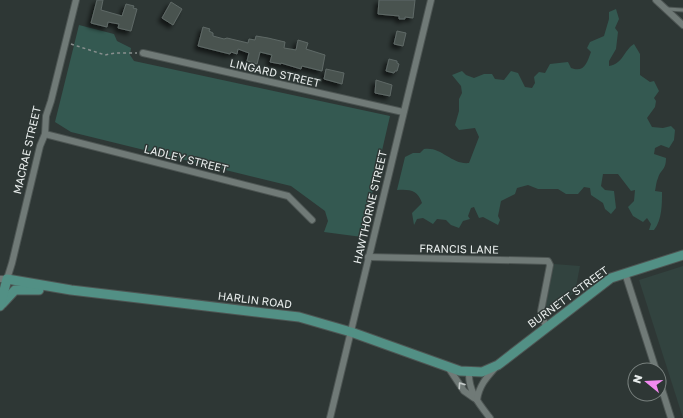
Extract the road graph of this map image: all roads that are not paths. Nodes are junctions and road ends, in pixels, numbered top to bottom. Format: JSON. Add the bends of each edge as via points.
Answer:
{"nodes":[{"id":1,"x":76,"y":0,"type":"edge"},
{"id":2,"x":431,"y":0,"type":"edge"},
{"id":3,"x":656,"y":0,"type":"edge"},
{"id":4,"x":666,"y":8,"type":"junction"},
{"id":5,"x":683,"y":10,"type":"edge"},
{"id":6,"x":683,"y":25,"type":"edge"},
{"id":7,"x":143,"y":53,"type":"road end"},
{"id":8,"x":403,"y":112,"type":"junction"},
{"id":9,"x":45,"y":134,"type":"junction"},
{"id":10,"x":312,"y":220,"type":"dead end"},
{"id":11,"x":683,"y":255,"type":"edge"},
{"id":12,"x":368,"y":257,"type":"junction"},
{"id":13,"x":625,"y":273,"type":"junction"},
{"id":14,"x":3,"y":279,"type":"edge"},
{"id":15,"x":71,"y":290,"type":"junction"},
{"id":16,"x":0,"y":306,"type":"edge"},
{"id":17,"x":547,"y":327,"type":"junction"},
{"id":18,"x":350,"y":332,"type":"junction"},
{"id":19,"x":653,"y":362,"type":"edge"},
{"id":20,"x":498,"y":365,"type":"junction"},
{"id":21,"x":448,"y":367,"type":"junction"},
{"id":22,"x":469,"y":372,"type":"junction"},
{"id":23,"x":477,"y":400,"type":"junction"},
{"id":24,"x":666,"y":402,"type":"edge"},
{"id":25,"x":330,"y":418,"type":"edge"},
{"id":26,"x":490,"y":418,"type":"edge"},
{"id":27,"x":671,"y":418,"type":"edge"}],
"edges":[{"from":1,"to":9,"type":"street","name":"MACRAE STREET","via":[[46,116]]},
{"from":2,"to":8,"type":"street","name":"HAWTHORNE STREET"},
{"from":3,"to":4,"type":"street"},
{"from":4,"to":5,"type":"lane"},
{"from":4,"to":6,"type":"street"},
{"from":7,"to":8,"type":"street","name":"LINGARD STREET"},
{"from":8,"to":12,"type":"street","name":"HAWTHORNE STREET"},
{"from":9,"to":10,"type":"street","name":"LADLEY STREET","via":[[288,196]]},
{"from":9,"to":14,"type":"street","name":"MACRAE STREET"},
{"from":11,"to":13,"type":"main road","name":"BURNETT STREET"},
{"from":12,"to":17,"type":"street","name":"FRANCIS LANE","via":[[550,262],[541,314]]},
{"from":12,"to":18,"type":"street","name":"HAWTHORNE STREET"},
{"from":13,"to":17,"type":"main road","name":"BURNETT STREET","via":[[608,280]]},
{"from":13,"to":19,"type":"street"},
{"from":14,"to":15,"type":"main road","name":"HARLIN ROAD"},
{"from":14,"to":16,"type":"main road","name":"MACRAE STREET"},
{"from":15,"to":16,"type":"main road","via":[[19,289]]},
{"from":15,"to":18,"type":"main road","name":"HARLIN ROAD","via":[[288,315]]},
{"from":17,"to":20,"type":"main road","name":"BURNETT STREET"},
{"from":18,"to":21,"type":"main road","name":"HARLIN ROAD"},
{"from":18,"to":25,"type":"street","name":"HAWTHORNE STREET"},
{"from":20,"to":22,"type":"main road","name":"HARLIN ROAD","via":[[482,372]]},
{"from":20,"to":23,"type":"street","via":[[483,382]]},
{"from":21,"to":22,"type":"main road","name":"HARLIN ROAD","via":[[460,372]]},
{"from":23,"to":21,"type":"street","one_way":true,"via":[[464,391]]},
{"from":22,"to":23,"type":"street","via":[[469,386]]},
{"from":23,"to":26,"type":"street"},
{"from":24,"to":27,"type":"street"}]}
